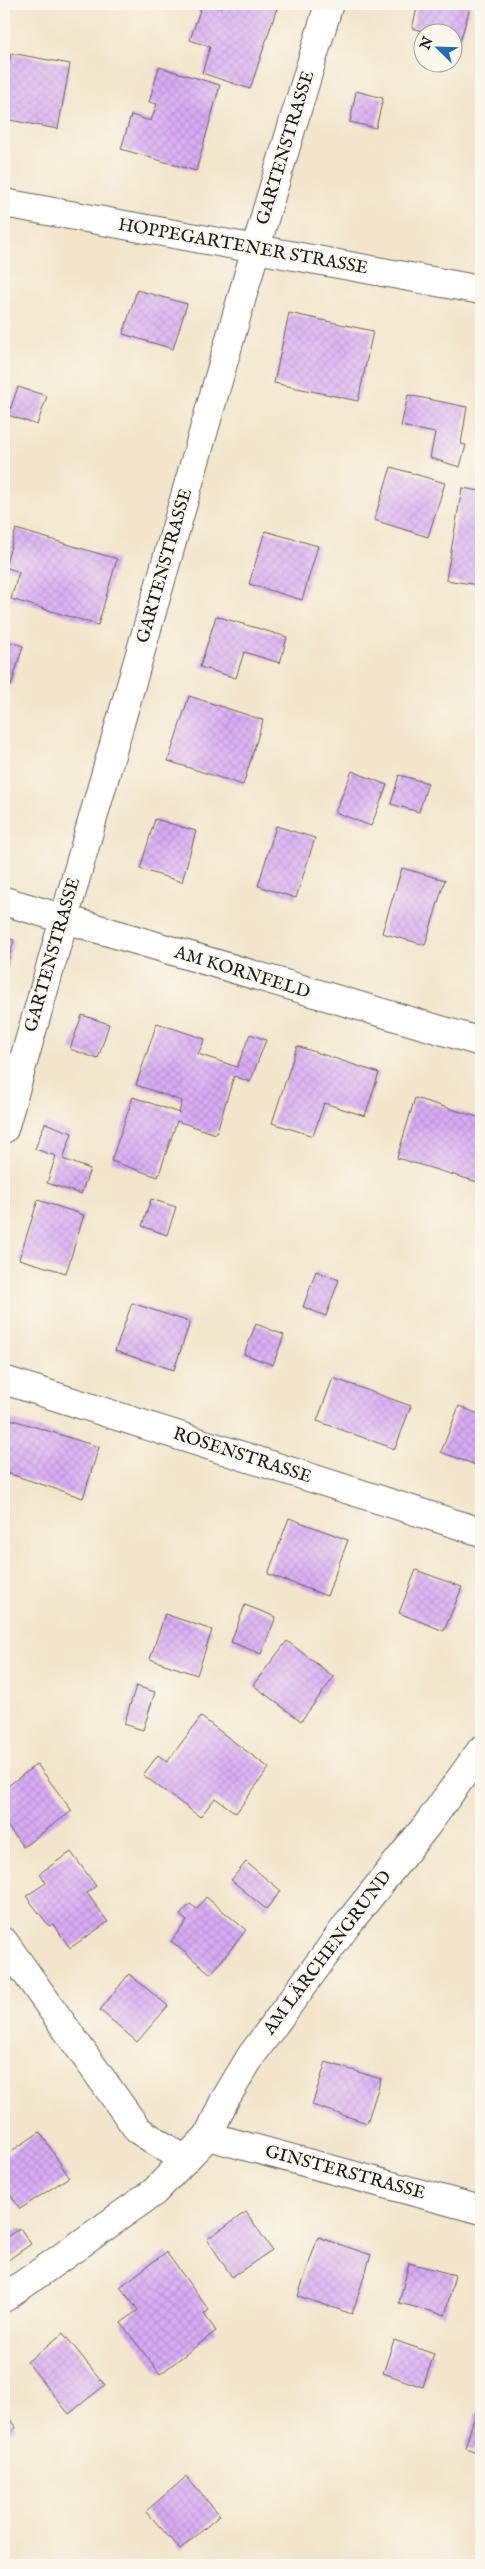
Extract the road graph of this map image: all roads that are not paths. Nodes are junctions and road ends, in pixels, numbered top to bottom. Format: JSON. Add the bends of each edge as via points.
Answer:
{"nodes":[{"id":1,"x":329,"y":4,"type":"edge"},
{"id":2,"x":4,"y":203,"type":"edge"},
{"id":3,"x":256,"y":249,"type":"junction"},
{"id":4,"x":481,"y":290,"type":"edge"},
{"id":5,"x":4,"y":901,"type":"edge"},
{"id":6,"x":63,"y":919,"type":"junction"},
{"id":7,"x":481,"y":1042,"type":"edge"},
{"id":8,"x":4,"y":1129,"type":"edge"},
{"id":9,"x":4,"y":1380,"type":"edge"},
{"id":10,"x":481,"y":1532,"type":"edge"},
{"id":11,"x":481,"y":1750,"type":"edge"},
{"id":12,"x":4,"y":1942,"type":"edge"},
{"id":13,"x":208,"y":2136,"type":"junction"},
{"id":14,"x":185,"y":2160,"type":"junction"},
{"id":15,"x":481,"y":2210,"type":"edge"},
{"id":16,"x":4,"y":2298,"type":"edge"}],
"edges":[{"from":1,"to":3,"type":"street","name":"GARTENSTRASSE"},
{"from":2,"to":3,"type":"street","name":"HOPPEGARTENER STRASSE"},
{"from":3,"to":4,"type":"street","name":"HOPPEGARTENER STRASSE"},
{"from":3,"to":6,"type":"street","name":"GARTENSTRASSE"},
{"from":5,"to":6,"type":"street","name":"AM KORNFELD"},
{"from":6,"to":7,"type":"street","name":"AM KORNFELD"},
{"from":6,"to":8,"type":"street","name":"GARTENSTRASSE"},
{"from":9,"to":10,"type":"street","name":"ROSENSTRASSE"},
{"from":11,"to":13,"type":"street","name":"AM LÄRCHENGRUND","via":[[251,2056]]},
{"from":12,"to":14,"type":"street","via":[[138,2130]]},
{"from":13,"to":14,"type":"street","name":"AM LÄRCHENGRUND"},
{"from":13,"to":15,"type":"street","name":"GINSTERSTRASSE"},
{"from":14,"to":16,"type":"street","name":"AM LÄRCHENGRUND","via":[[154,2192]]}]}
